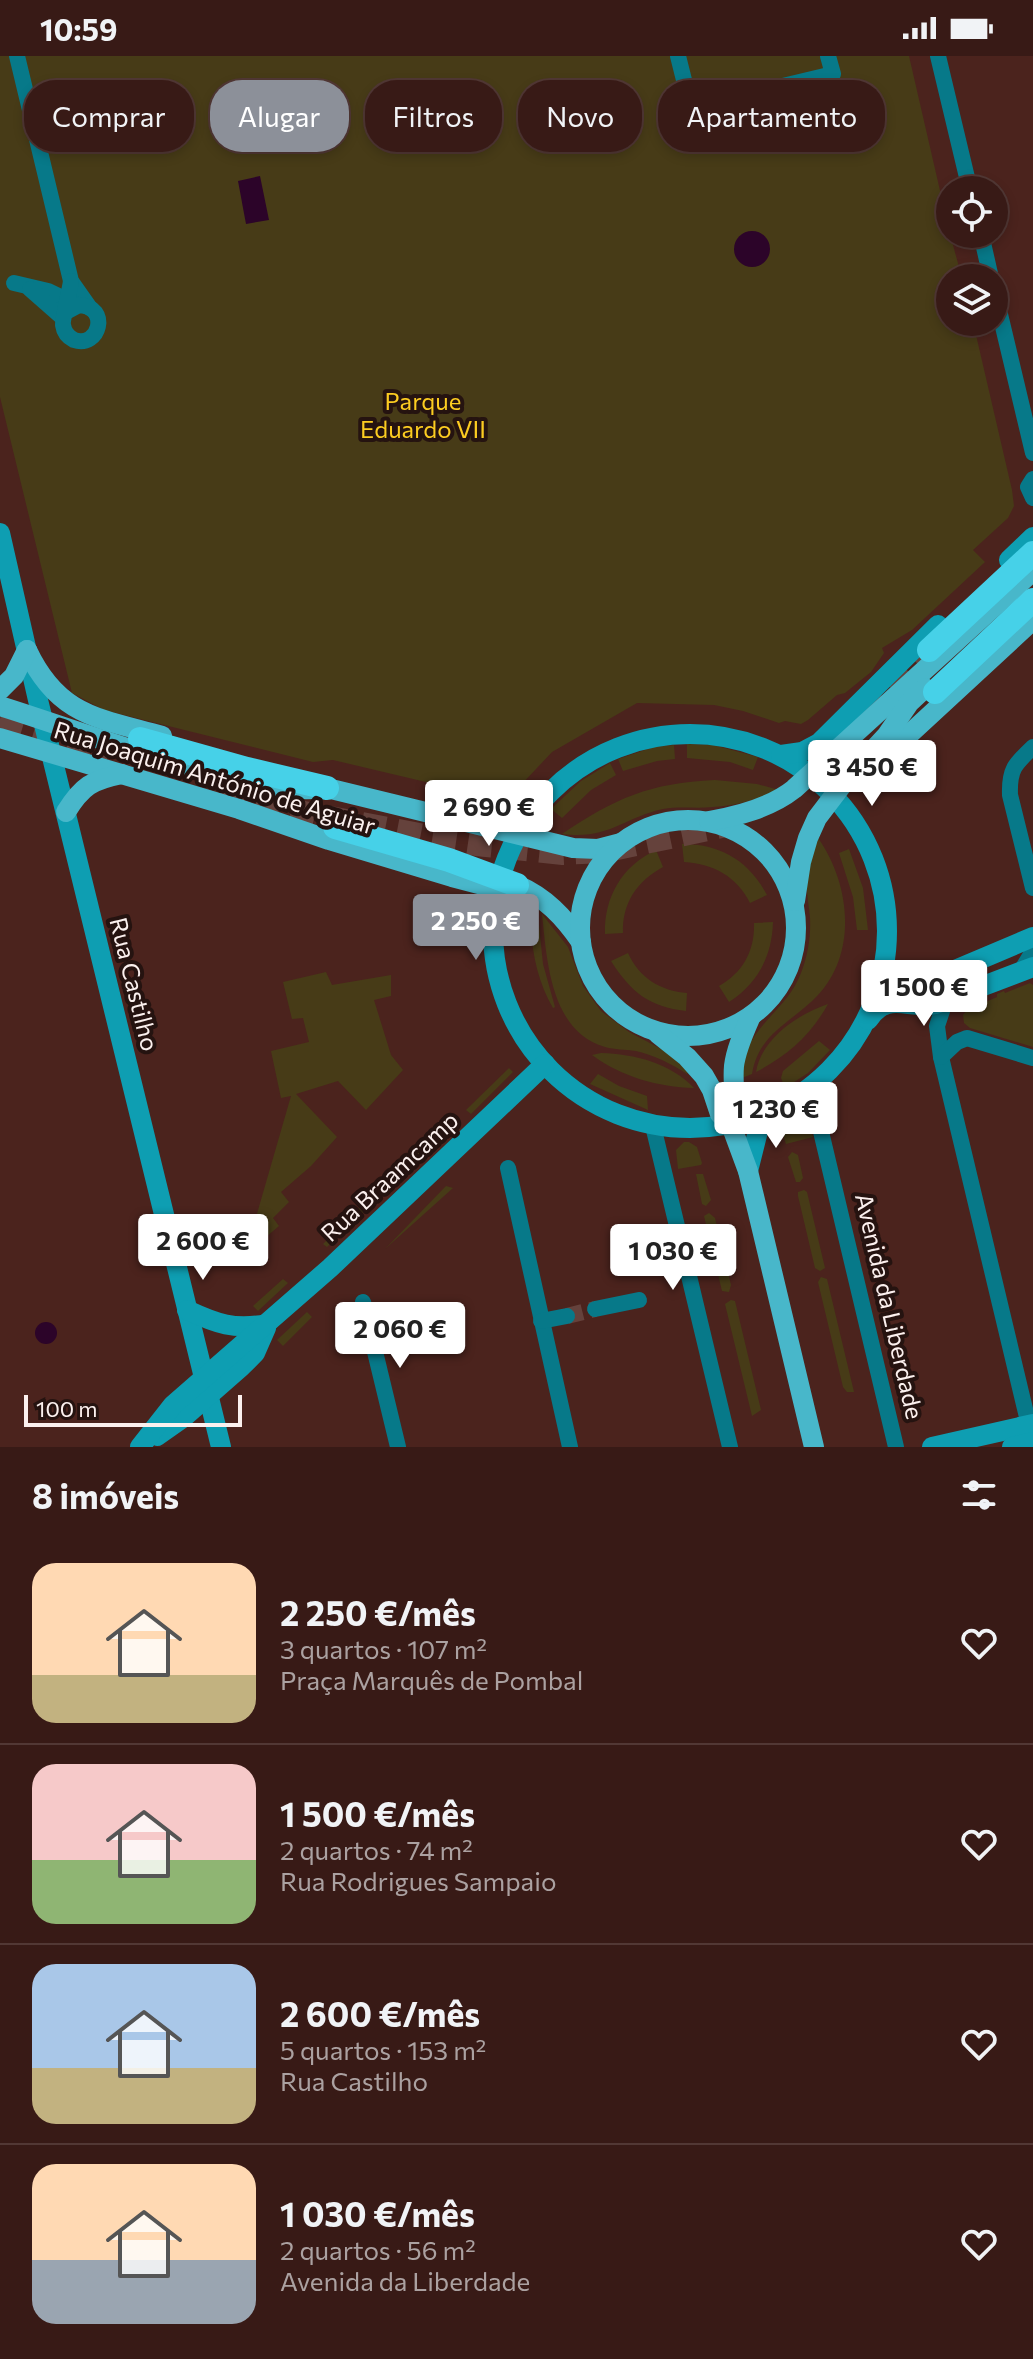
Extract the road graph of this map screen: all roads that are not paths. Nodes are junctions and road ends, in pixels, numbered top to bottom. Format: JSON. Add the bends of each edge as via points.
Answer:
{"nodes":[{"id":1,"x":17,"y":56,"type":"edge"},
{"id":2,"x":678,"y":56,"type":"edge"},
{"id":3,"x":828,"y":56,"type":"edge"},
{"id":4,"x":938,"y":56,"type":"edge"},
{"id":5,"x":967,"y":176,"type":"edge"},
{"id":6,"x":22,"y":286,"type":"dead end"},
{"id":7,"x":1005,"y":336,"type":"edge"},
{"id":8,"x":1033,"y":453,"type":"edge"},
{"id":9,"x":1033,"y":479,"type":"edge"},
{"id":10,"x":1033,"y":498,"type":"edge"},
{"id":11,"x":0,"y":533,"type":"edge"},
{"id":12,"x":1033,"y":537,"type":"edge"},
{"id":13,"x":1033,"y":553,"type":"edge"},
{"id":14,"x":1033,"y":571,"type":"edge"},
{"id":15,"x":1033,"y":589,"type":"edge"},
{"id":16,"x":1033,"y":600,"type":"edge"},
{"id":17,"x":1033,"y":620,"type":"edge"},
{"id":18,"x":27,"y":650,"type":"junction"},
{"id":19,"x":929,"y":650,"type":"tunnel mouth"},
{"id":20,"x":0,"y":690,"type":"edge"},
{"id":21,"x":935,"y":692,"type":"dead end"},
{"id":22,"x":0,"y":706,"type":"edge"},
{"id":23,"x":43,"y":719,"type":"junction"},
{"id":24,"x":117,"y":723,"type":"junction"},
{"id":25,"x":79,"y":730,"type":"junction"},
{"id":26,"x":0,"y":738,"type":"edge"},
{"id":27,"x":140,"y":739,"type":"dead end"},
{"id":28,"x":1033,"y":747,"type":"edge"},
{"id":29,"x":51,"y":753,"type":"junction"},
{"id":30,"x":781,"y":755,"type":"junction"},
{"id":31,"x":124,"y":774,"type":"junction"},
{"id":32,"x":811,"y":775,"type":"junction"},
{"id":33,"x":327,"y":788,"type":"junction"},
{"id":34,"x":835,"y":797,"type":"junction"},
{"id":35,"x":66,"y":812,"type":"junction"},
{"id":36,"x":705,"y":821,"type":"junction"},
{"id":37,"x":335,"y":827,"type":"dead end"},
{"id":38,"x":519,"y":835,"type":"junction"},
{"id":39,"x":621,"y":843,"type":"junction"},
{"id":40,"x":506,"y":884,"type":"junction"},
{"id":41,"x":1033,"y":888,"type":"edge"},
{"id":42,"x":794,"y":905,"type":"junction"},
{"id":43,"x":1033,"y":937,"type":"edge"},
{"id":44,"x":581,"y":942,"type":"junction"},
{"id":45,"x":1030,"y":965,"type":"edge"},
{"id":46,"x":882,"y":971,"type":"junction"},
{"id":47,"x":945,"y":1002,"type":"junction"},
{"id":48,"x":751,"y":1016,"type":"junction"},
{"id":49,"x":864,"y":1027,"type":"junction"},
{"id":50,"x":651,"y":1029,"type":"junction"},
{"id":51,"x":941,"y":1057,"type":"junction"},
{"id":52,"x":1033,"y":1058,"type":"edge"},
{"id":53,"x":545,"y":1064,"type":"junction"},
{"id":54,"x":817,"y":1084,"type":"junction"},
{"id":55,"x":769,"y":1112,"type":"junction"},
{"id":56,"x":731,"y":1125,"type":"junction"},
{"id":57,"x":653,"y":1126,"type":"junction"},
{"id":58,"x":508,"y":1168,"type":"dead end"},
{"id":59,"x":748,"y":1171,"type":"junction"},
{"id":60,"x":639,"y":1300,"type":"dead end"},
{"id":61,"x":363,"y":1302,"type":"dead end"},
{"id":62,"x":595,"y":1309,"type":"tunnel mouth"},
{"id":63,"x":187,"y":1310,"type":"junction"},
{"id":64,"x":567,"y":1316,"type":"tunnel mouth"},
{"id":65,"x":541,"y":1321,"type":"junction"},
{"id":66,"x":268,"y":1324,"type":"junction"},
{"id":67,"x":206,"y":1386,"type":"junction"},
{"id":68,"x":1032,"y":1435,"type":"edge"},
{"id":69,"x":141,"y":1447,"type":"edge"},
{"id":70,"x":221,"y":1447,"type":"edge"},
{"id":71,"x":398,"y":1447,"type":"edge"},
{"id":72,"x":570,"y":1447,"type":"edge"},
{"id":73,"x":730,"y":1447,"type":"edge"},
{"id":74,"x":814,"y":1447,"type":"edge"},
{"id":75,"x":896,"y":1447,"type":"edge"},
{"id":76,"x":932,"y":1447,"type":"edge"},
{"id":77,"x":1012,"y":1447,"type":"edge"}],
"edges":[{"from":1,"to":6,"type":"street","via":[[71,281],[73,309],[48,291]]},
{"from":2,"to":3,"type":"street","via":[[691,108],[833,74]]},
{"from":4,"to":5,"type":"street"},
{"from":7,"to":8,"type":"street"},
{"from":9,"to":10,"type":"street","via":[[1028,487]]},
{"from":11,"to":18,"type":"street","name":"Rua Castilho"},
{"from":12,"to":30,"type":"street","via":[[819,743]]},
{"from":13,"to":19,"type":"highway"},
{"from":14,"to":32,"type":"main road"},
{"from":15,"to":34,"type":"main road","via":[[909,703]]},
{"from":16,"to":21,"type":"highway"},
{"from":17,"to":34,"type":"main road"},
{"from":18,"to":20,"type":"main road"},
{"from":18,"to":23,"type":"street","name":"Rua Castilho"},
{"from":18,"to":24,"type":"main road","via":[[38,673],[61,698]]},
{"from":22,"to":23,"type":"main road","name":"Rua Joaquim António de Aguiar"},
{"from":23,"to":25,"type":"main road","name":"Rua Joaquim António de Aguiar"},
{"from":23,"to":29,"type":"street","name":"Rua Castilho"},
{"from":24,"to":25,"type":"main road"},
{"from":24,"to":33,"type":"main road","via":[[272,766]]},
{"from":25,"to":33,"type":"main road","name":"Rua Joaquim António de Aguiar","via":[[147,755],[269,787]]},
{"from":26,"to":29,"type":"main road","name":"Rua Joaquim António de Aguiar"},
{"from":27,"to":33,"type":"highway"},
{"from":28,"to":41,"type":"street","via":[[1009,779]]},
{"from":29,"to":31,"type":"main road","name":"Rua Joaquim António de Aguiar"},
{"from":29,"to":35,"type":"street","name":"Rua Castilho"},
{"from":30,"to":32,"type":"street"},
{"from":30,"to":38,"type":"street","via":[[712,734],[663,734],[624,742],[593,756],[560,781]]},
{"from":31,"to":35,"type":"main road","via":[[91,783]]},
{"from":31,"to":40,"type":"main road","name":"Rua Joaquim António de Aguiar","via":[[329,840]]},
{"from":32,"to":34,"type":"street"},
{"from":32,"to":36,"type":"main road","via":[[789,794],[764,805]]},
{"from":33,"to":38,"type":"main road","name":"Rua Joaquim António de Aguiar"},
{"from":34,"to":42,"type":"main road","via":[[808,838]]},
{"from":34,"to":46,"type":"street","via":[[858,828],[877,880],[885,936]]},
{"from":35,"to":63,"type":"street","name":"Rua Castilho"},
{"from":36,"to":39,"type":"main road","via":[[661,824]]},
{"from":36,"to":42,"type":"main road","via":[[758,846],[781,873]]},
{"from":37,"to":40,"type":"highway","via":[[449,860]]},
{"from":38,"to":39,"type":"main road","name":"Rua Joaquim António de Aguiar","via":[[584,849]]},
{"from":38,"to":40,"type":"street"},
{"from":39,"to":44,"type":"main road","via":[[588,887]]},
{"from":40,"to":44,"type":"main road","name":"Rua Joaquim António de Aguiar","via":[[549,904]]},
{"from":40,"to":53,"type":"street","via":[[494,932],[501,976],[520,1025]]},
{"from":42,"to":48,"type":"main road","via":[[796,939],[787,972],[769,1001]]},
{"from":43,"to":46,"type":"street","via":[[929,981],[906,981]]},
{"from":44,"to":50,"type":"main road","via":[[604,995],[630,1019]]},
{"from":45,"to":47,"type":"street"},
{"from":46,"to":49,"type":"street"},
{"from":47,"to":49,"type":"street","via":[[887,1003]]},
{"from":47,"to":51,"type":"street","via":[[937,1026]]},
{"from":48,"to":50,"type":"main road","via":[[703,1035]]},
{"from":48,"to":56,"type":"main road","via":[[734,1065],[736,1111]]},
{"from":49,"to":54,"type":"street"},
{"from":50,"to":56,"type":"main road","via":[[699,1070]]},
{"from":51,"to":52,"type":"street","via":[[967,1038]]},
{"from":51,"to":68,"type":"street"},
{"from":53,"to":57,"type":"street","via":[[579,1096],[622,1118]]},
{"from":53,"to":66,"type":"street","name":"Rua Braamcamp"},
{"from":54,"to":55,"type":"street"},
{"from":54,"to":75,"type":"street","name":"Avenida da Liberdade","via":[[813,1098]]},
{"from":55,"to":56,"type":"street"},
{"from":55,"to":59,"type":"street","via":[[759,1127]]},
{"from":56,"to":57,"type":"street"},
{"from":56,"to":59,"type":"main road"},
{"from":57,"to":73,"type":"street"},
{"from":58,"to":65,"type":"street"},
{"from":59,"to":74,"type":"main road"},
{"from":60,"to":62,"type":"street"},
{"from":61,"to":71,"type":"street"},
{"from":63,"to":66,"type":"street","via":[[235,1327]]},
{"from":63,"to":67,"type":"street","name":"Rua Castilho"},
{"from":64,"to":65,"type":"street"},
{"from":65,"to":72,"type":"street"},
{"from":66,"to":67,"type":"street","name":"Rua Braamcamp"},
{"from":67,"to":69,"type":"street","name":"Rua Braamcamp","via":[[173,1405]]},
{"from":67,"to":70,"type":"street","name":"Rua Castilho"},
{"from":68,"to":76,"type":"street"},
{"from":68,"to":77,"type":"street"}]}
